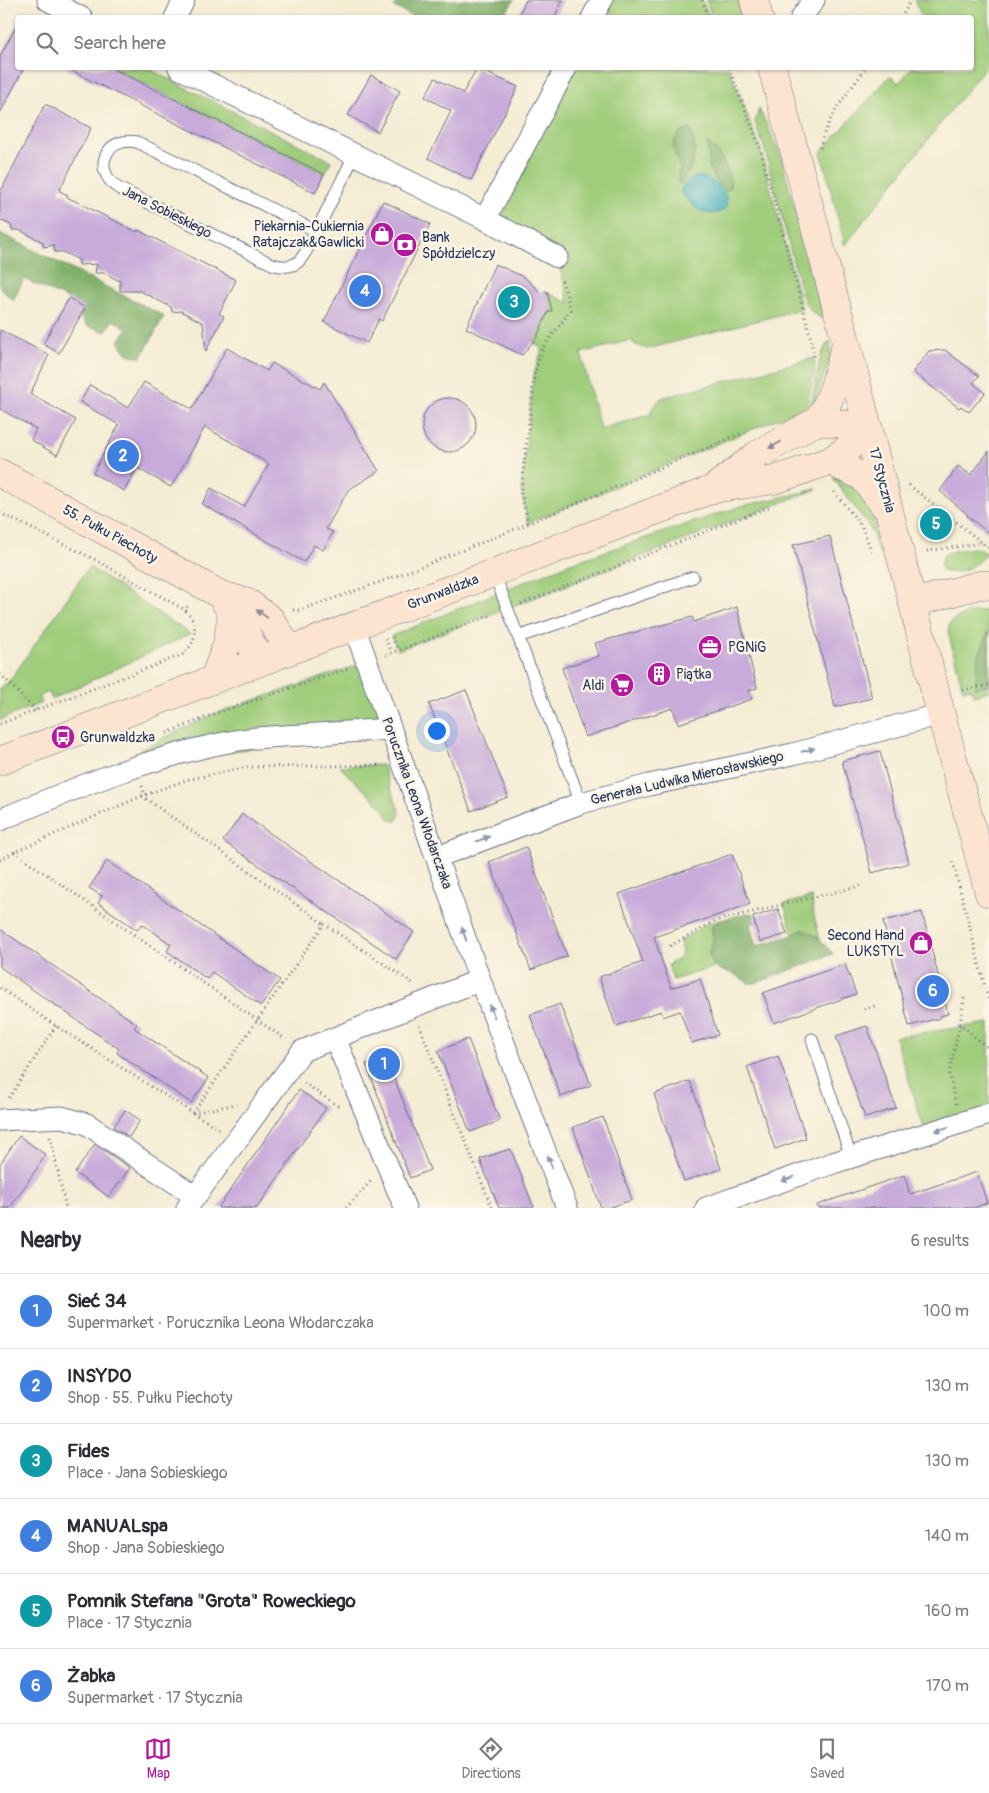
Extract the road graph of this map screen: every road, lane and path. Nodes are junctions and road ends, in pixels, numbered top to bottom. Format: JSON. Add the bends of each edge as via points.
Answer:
{"nodes":[{"id":1,"x":48,"y":0,"type":"edge"},
{"id":2,"x":184,"y":0,"type":"edge"},
{"id":3,"x":602,"y":0,"type":"edge"},
{"id":4,"x":702,"y":0,"type":"edge"},
{"id":5,"x":754,"y":0,"type":"edge"},
{"id":6,"x":814,"y":0,"type":"edge"},
{"id":7,"x":910,"y":0,"type":"edge"},
{"id":8,"x":76,"y":15,"type":"edge"},
{"id":9,"x":176,"y":15,"type":"edge"},
{"id":10,"x":594,"y":15,"type":"edge"},
{"id":11,"x":708,"y":15,"type":"edge"},
{"id":12,"x":757,"y":15,"type":"edge"},
{"id":13,"x":803,"y":15,"type":"edge"},
{"id":14,"x":902,"y":15,"type":"edge"},
{"id":15,"x":183,"y":70,"type":"edge"},
{"id":16,"x":565,"y":70,"type":"edge"},
{"id":17,"x":730,"y":70,"type":"edge"},
{"id":18,"x":773,"y":70,"type":"edge"},
{"id":19,"x":865,"y":70,"type":"edge"},
{"id":20,"x":820,"y":148,"type":"dead end"},
{"id":21,"x":354,"y":154,"type":"junction"},
{"id":22,"x":485,"y":219,"type":"junction"},
{"id":23,"x":316,"y":231,"type":"junction"},
{"id":24,"x":557,"y":257,"type":"joint"},
{"id":25,"x":846,"y":342,"type":"junction"},
{"id":26,"x":816,"y":364,"type":"dead end"},
{"id":27,"x":817,"y":421,"type":"junction"},
{"id":28,"x":869,"y":430,"type":"junction"},
{"id":29,"x":744,"y":433,"type":"dead end"},
{"id":30,"x":830,"y":461,"type":"junction"},
{"id":31,"x":0,"y":473,"type":"edge"},
{"id":32,"x":909,"y":485,"type":"dead end"},
{"id":33,"x":713,"y":489,"type":"junction"},
{"id":34,"x":773,"y":506,"type":"dead end"},
{"id":35,"x":0,"y":513,"type":"edge"},
{"id":36,"x":891,"y":515,"type":"junction"},
{"id":37,"x":528,"y":523,"type":"junction"},
{"id":38,"x":982,"y":543,"type":"junction"},
{"id":39,"x":989,"y":548,"type":"edge"},
{"id":40,"x":927,"y":551,"type":"dead end"},
{"id":41,"x":494,"y":573,"type":"junction"},
{"id":42,"x":692,"y":577,"type":"dead end"},
{"id":43,"x":989,"y":583,"type":"edge"},
{"id":44,"x":217,"y":597,"type":"junction"},
{"id":45,"x":914,"y":603,"type":"junction"},
{"id":46,"x":508,"y":609,"type":"junction"},
{"id":47,"x":185,"y":610,"type":"junction"},
{"id":48,"x":287,"y":610,"type":"dead end"},
{"id":49,"x":354,"y":626,"type":"junction"},
{"id":50,"x":518,"y":637,"type":"junction"},
{"id":51,"x":277,"y":655,"type":"junction"},
{"id":52,"x":366,"y":662,"type":"junction"},
{"id":53,"x":0,"y":674,"type":"edge"},
{"id":54,"x":214,"y":679,"type":"junction"},
{"id":55,"x":989,"y":685,"type":"edge"},
{"id":56,"x":963,"y":690,"type":"dead end"},
{"id":57,"x":36,"y":711,"type":"junction"},
{"id":58,"x":941,"y":714,"type":"junction"},
{"id":59,"x":0,"y":724,"type":"edge"},
{"id":60,"x":390,"y":729,"type":"junction"},
{"id":61,"x":162,"y":735,"type":"dead end"},
{"id":62,"x":0,"y":761,"type":"edge"},
{"id":63,"x":403,"y":765,"type":"junction"},
{"id":64,"x":137,"y":766,"type":"junction"},
{"id":65,"x":144,"y":796,"type":"junction"},
{"id":66,"x":581,"y":803,"type":"junction"},
{"id":67,"x":0,"y":820,"type":"edge"},
{"id":68,"x":14,"y":852,"type":"junction"},
{"id":69,"x":438,"y":857,"type":"junction"},
{"id":70,"x":0,"y":860,"type":"edge"},
{"id":71,"x":860,"y":886,"type":"dead end"},
{"id":72,"x":989,"y":893,"type":"edge"},
{"id":73,"x":324,"y":924,"type":"junction"},
{"id":74,"x":670,"y":946,"type":"dead end"},
{"id":75,"x":480,"y":980,"type":"junction"},
{"id":76,"x":0,"y":988,"type":"edge"},
{"id":77,"x":434,"y":998,"type":"junction"},
{"id":78,"x":964,"y":998,"type":"dead end"},
{"id":79,"x":878,"y":1005,"type":"dead end"},
{"id":80,"x":412,"y":1007,"type":"junction"},
{"id":81,"x":864,"y":1009,"type":"dead end"},
{"id":82,"x":257,"y":1020,"type":"junction"},
{"id":83,"x":960,"y":1024,"type":"junction"},
{"id":84,"x":56,"y":1026,"type":"junction"},
{"id":85,"x":335,"y":1038,"type":"junction"},
{"id":86,"x":812,"y":1039,"type":"dead end"},
{"id":87,"x":989,"y":1049,"type":"edge"},
{"id":88,"x":302,"y":1051,"type":"junction"},
{"id":89,"x":287,"y":1071,"type":"junction"},
{"id":90,"x":267,"y":1098,"type":"junction"},
{"id":91,"x":341,"y":1108,"type":"dead end"},
{"id":92,"x":3,"y":1112,"type":"edge"},
{"id":93,"x":193,"y":1113,"type":"junction"},
{"id":94,"x":989,"y":1114,"type":"edge"},
{"id":95,"x":46,"y":1117,"type":"junction"},
{"id":96,"x":961,"y":1123,"type":"junction"},
{"id":97,"x":237,"y":1140,"type":"junction"},
{"id":98,"x":851,"y":1158,"type":"junction"},
{"id":99,"x":386,"y":1164,"type":"junction"},
{"id":100,"x":191,"y":1202,"type":"edge"},
{"id":101,"x":66,"y":1208,"type":"edge"},
{"id":102,"x":346,"y":1208,"type":"edge"},
{"id":103,"x":405,"y":1208,"type":"edge"},
{"id":104,"x":492,"y":1208,"type":"edge"},
{"id":105,"x":567,"y":1208,"type":"edge"},
{"id":106,"x":706,"y":1208,"type":"edge"}],
"edges":[{"from":1,"to":8,"type":"street"},
{"from":2,"to":9,"type":"street"},
{"from":3,"to":10,"type":"street"},
{"from":4,"to":11,"type":"path"},
{"from":5,"to":12,"type":"street"},
{"from":6,"to":13,"type":"street"},
{"from":7,"to":14,"type":"path"},
{"from":15,"to":21,"type":"street"},
{"from":16,"to":22,"type":"street"},
{"from":17,"to":26,"type":"path","via":[[760,148]]},
{"from":18,"to":25,"type":"street","name":"17 Stycznia"},
{"from":19,"to":20,"type":"path","via":[[834,113],[822,135]]},
{"from":21,"to":22,"type":"street"},
{"from":21,"to":23,"type":"lane","name":"Jana Sobieskiego"},
{"from":22,"to":24,"type":"street"},
{"from":23,"to":23,"type":"lane","name":"Jana Sobieskiego","via":[[302,258],[280,267],[118,188],[106,176],[104,160],[113,145],[129,140],[137,142]]},
{"from":24,"to":37,"type":"path","via":[[571,310],[542,349],[534,375],[521,492]]},
{"from":25,"to":27,"type":"street","via":[[834,387]]},
{"from":25,"to":28,"type":"street","name":"17 Stycznia"},
{"from":27,"to":28,"type":"street"},
{"from":27,"to":33,"type":"street","name":"Grunwaldzka","one_way":true,"via":[[757,455]]},
{"from":28,"to":30,"type":"street","name":"Grunwaldzka"},
{"from":28,"to":36,"type":"street","name":"17 Stycznia"},
{"from":29,"to":37,"type":"path"},
{"from":30,"to":33,"type":"street","name":"Grunwaldzka","via":[[774,480]]},
{"from":30,"to":36,"type":"street","via":[[863,477]]},
{"from":31,"to":44,"type":"street","name":"55. Pułku Piechoty"},
{"from":32,"to":38,"type":"path"},
{"from":33,"to":41,"type":"street","name":"Grunwaldzka"},
{"from":34,"to":46,"type":"path"},
{"from":35,"to":47,"type":"path","via":[[92,558]]},
{"from":36,"to":45,"type":"street","name":"17 Stycznia"},
{"from":37,"to":48,"type":"path","via":[[368,587],[300,610]]},
{"from":38,"to":39,"type":"path"},
{"from":38,"to":40,"type":"path"},
{"from":41,"to":46,"type":"lane","name":"Grunwaldzka"},
{"from":41,"to":49,"type":"street","name":"Grunwaldzka"},
{"from":42,"to":50,"type":"lane"},
{"from":43,"to":45,"type":"street"},
{"from":44,"to":47,"type":"path"},
{"from":44,"to":51,"type":"street","name":"55. Pułku Piechoty","via":[[248,603],[270,620]]},
{"from":44,"to":54,"type":"street","via":[[227,644]]},
{"from":45,"to":58,"type":"street","name":"17 Stycznia"},
{"from":46,"to":50,"type":"lane","name":"Grunwaldzka"},
{"from":46,"to":52,"type":"path"},
{"from":47,"to":57,"type":"path","via":[[192,616],[195,628],[190,649],[182,655]]},
{"from":49,"to":51,"type":"street","name":"Grunwaldzka"},
{"from":49,"to":52,"type":"street","name":"Porucznika Leona Włodarczaka"},
{"from":50,"to":66,"type":"lane","name":"Grunwaldzka"},
{"from":51,"to":54,"type":"street","name":"Grunwaldzka"},
{"from":52,"to":60,"type":"street","name":"Porucznika Leona Włodarczaka"},
{"from":52,"to":61,"type":"path"},
{"from":53,"to":57,"type":"path"},
{"from":54,"to":62,"type":"street","name":"Grunwaldzka"},
{"from":55,"to":56,"type":"path"},
{"from":57,"to":59,"type":"path"},
{"from":66,"to":58,"type":"street","name":"Generała Ludwika Mierosławskiego","one_way":true,"via":[[793,754]]},
{"from":58,"to":72,"type":"street","name":"17 Stycznia"},
{"from":60,"to":63,"type":"street","name":"Porucznika Leona Włodarczaka"},
{"from":60,"to":64,"type":"street","via":[[237,740]]},
{"from":63,"to":65,"type":"path","via":[[248,766],[186,780]]},
{"from":63,"to":69,"type":"street","name":"Porucznika Leona Włodarczaka"},
{"from":64,"to":65,"type":"path"},
{"from":64,"to":67,"type":"street"},
{"from":65,"to":68,"type":"path"},
{"from":65,"to":73,"type":"path"},
{"from":69,"to":66,"type":"street","name":"Generała Ludwika Mierosławskiego","one_way":true},
{"from":68,"to":70,"type":"path"},
{"from":68,"to":82,"type":"path"},
{"from":75,"to":69,"type":"street","name":"Porucznika Leona Włodarczaka","one_way":true},
{"from":71,"to":74,"type":"path","via":[[715,921]]},
{"from":73,"to":77,"type":"path"},
{"from":73,"to":82,"type":"path"},
{"from":75,"to":77,"type":"street"},
{"from":105,"to":75,"type":"street","name":"Porucznika Leona Włodarczaka","one_way":true},
{"from":76,"to":84,"type":"path"},
{"from":77,"to":80,"type":"street"},
{"from":78,"to":83,"type":"path"},
{"from":79,"to":81,"type":"path"},
{"from":80,"to":85,"type":"street"},
{"from":80,"to":104,"type":"path"},
{"from":82,"to":88,"type":"path"},
{"from":82,"to":93,"type":"path"},
{"from":83,"to":87,"type":"path"},
{"from":83,"to":96,"type":"path","via":[[950,1074]]},
{"from":84,"to":92,"type":"path"},
{"from":84,"to":93,"type":"path"},
{"from":85,"to":88,"type":"street"},
{"from":85,"to":99,"type":"street"},
{"from":86,"to":98,"type":"lane"},
{"from":88,"to":89,"type":"street"},
{"from":89,"to":90,"type":"street"},
{"from":89,"to":91,"type":"path"},
{"from":90,"to":93,"type":"path"},
{"from":90,"to":97,"type":"street"},
{"from":92,"to":95,"type":"street"},
{"from":93,"to":97,"type":"path"},
{"from":94,"to":96,"type":"street"},
{"from":95,"to":100,"type":"street","via":[[62,1116],[87,1124]]},
{"from":95,"to":101,"type":"path"},
{"from":96,"to":98,"type":"street","one_way":true},
{"from":97,"to":100,"type":"street"},
{"from":98,"to":106,"type":"street","one_way":true},
{"from":99,"to":102,"type":"path"},
{"from":99,"to":103,"type":"street"}]}
